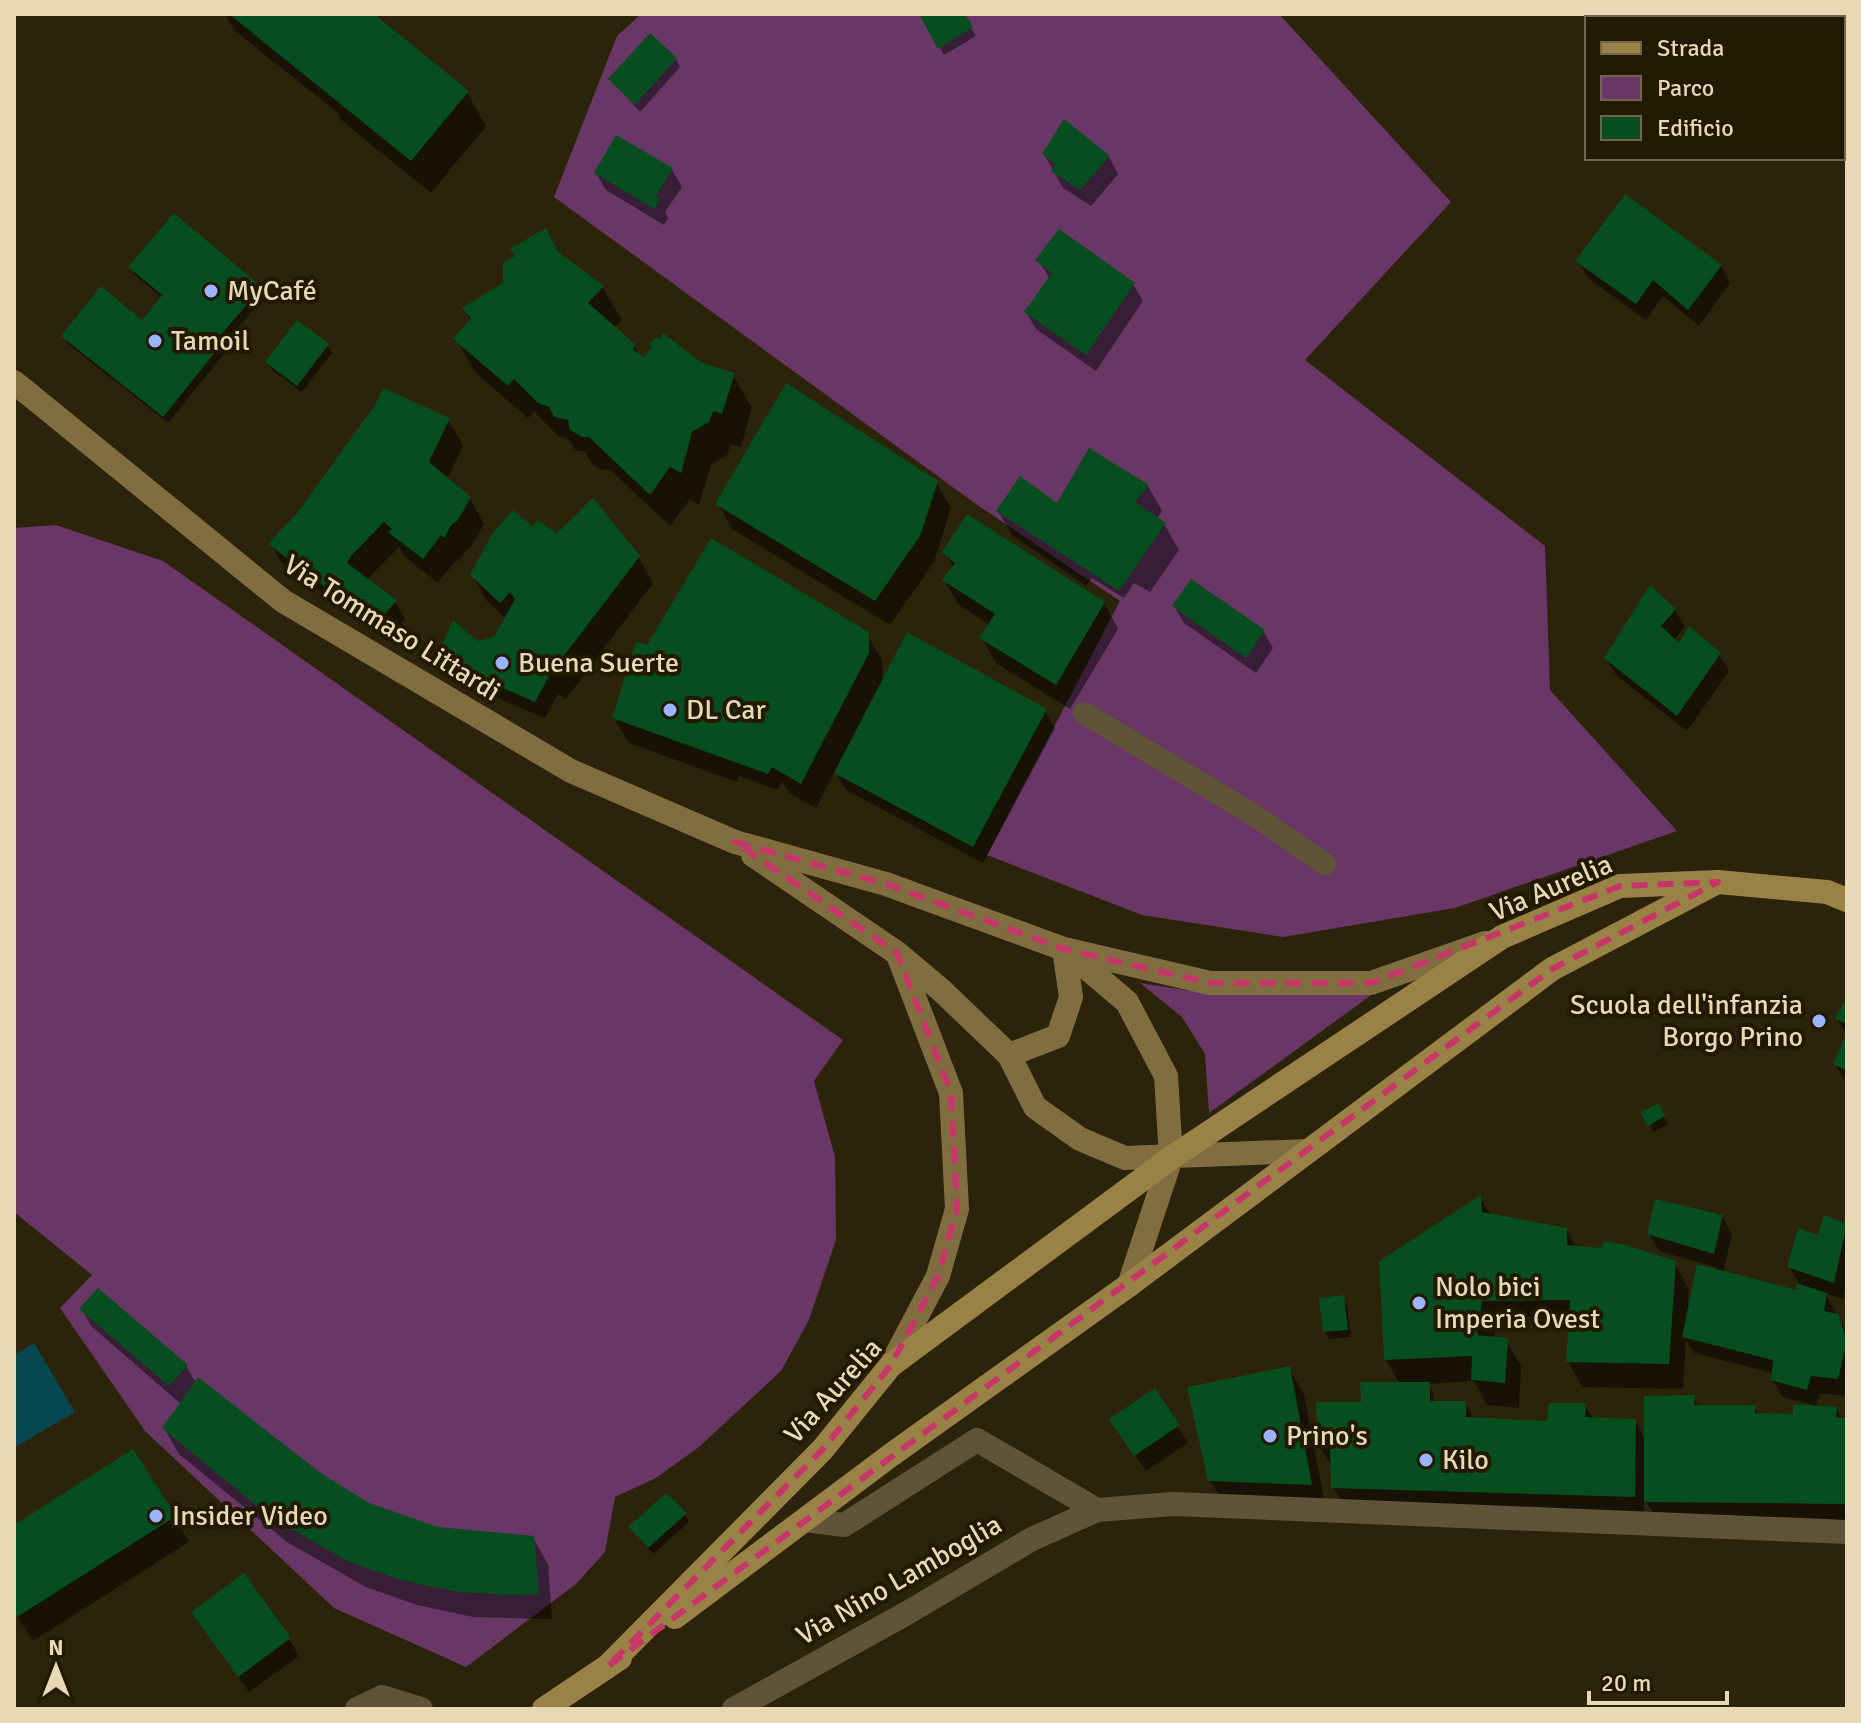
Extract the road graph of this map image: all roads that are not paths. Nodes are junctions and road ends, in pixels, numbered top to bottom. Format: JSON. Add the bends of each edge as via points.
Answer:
{"nodes":[{"id":1,"x":14,"y":382,"type":"edge"},
{"id":2,"x":1084,"y":713,"type":"dead end"},
{"id":3,"x":735,"y":842,"type":"junction"},
{"id":4,"x":1325,"y":864,"type":"dead end"},
{"id":5,"x":1718,"y":882,"type":"junction"},
{"id":6,"x":1847,"y":900,"type":"edge"},
{"id":7,"x":1502,"y":937,"type":"junction"},
{"id":8,"x":1064,"y":949,"type":"junction"},
{"id":9,"x":897,"y":953,"type":"junction"},
{"id":10,"x":1009,"y":1055,"type":"junction"},
{"id":11,"x":1307,"y":1151,"type":"junction"},
{"id":12,"x":1171,"y":1158,"type":"junction"},
{"id":13,"x":1129,"y":1285,"type":"junction"},
{"id":14,"x":891,"y":1365,"type":"junction"},
{"id":15,"x":1097,"y":1510,"type":"junction"},
{"id":16,"x":805,"y":1520,"type":"junction"},
{"id":17,"x":1847,"y":1532,"type":"edge"},
{"id":18,"x":607,"y":1667,"type":"junction"},
{"id":19,"x":357,"y":1709,"type":"edge"},
{"id":20,"x":421,"y":1709,"type":"edge"},
{"id":21,"x":544,"y":1709,"type":"edge"},
{"id":22,"x":734,"y":1709,"type":"edge"}],
"edges":[{"from":1,"to":3,"type":"main road","name":"Via Tommaso Littardi","via":[[283,601],[571,771]]},
{"from":2,"to":4,"type":"lane"},
{"from":3,"to":8,"type":"main road","name":"Via Tommaso Littardi","via":[[886,884]]},
{"from":3,"to":9,"type":"main road","name":"Via Tommaso Littardi"},
{"from":5,"to":6,"type":"main road","via":[[1827,892]]},
{"from":5,"to":7,"type":"main road","name":"Via Aurelia","via":[[1620,886]]},
{"from":5,"to":11,"type":"main road","name":"Via Aurelia","via":[[1552,969]]},
{"from":7,"to":8,"type":"main road","name":"Via Tommaso Littardi","via":[[1371,983],[1210,983]]},
{"from":7,"to":12,"type":"main road","name":"Via Aurelia"},
{"from":8,"to":10,"type":"main road","via":[[1071,997],[1058,1036]]},
{"from":8,"to":12,"type":"main road","via":[[1127,1002],[1166,1076]]},
{"from":9,"to":10,"type":"main road","name":"Via Tommaso Littardi"},
{"from":9,"to":14,"type":"main road","via":[[951,1093],[957,1209],[938,1276]]},
{"from":10,"to":12,"type":"main road","name":"Via Tommaso Littardi","via":[[1035,1107],[1080,1139],[1125,1158]]},
{"from":11,"to":12,"type":"main road"},
{"from":11,"to":13,"type":"main road","name":"Via Aurelia"},
{"from":12,"to":13,"type":"main road"},
{"from":12,"to":14,"type":"main road","name":"Via Aurelia"},
{"from":13,"to":16,"type":"main road","name":"Via Aurelia"},
{"from":14,"to":18,"type":"main road","name":"Via Aurelia","via":[[822,1450]]},
{"from":15,"to":16,"type":"street","via":[[977,1440],[844,1525]]},
{"from":15,"to":17,"type":"street","name":"Via Nino Lamboglia","via":[[1173,1504]]},
{"from":15,"to":22,"type":"street","name":"Via Nino Lamboglia","via":[[1032,1539]]},
{"from":16,"to":18,"type":"main road","name":"Via Aurelia"},
{"from":18,"to":21,"type":"main road","name":"Via Aurelia"},
{"from":19,"to":20,"type":"street","via":[[382,1697]]}]}
